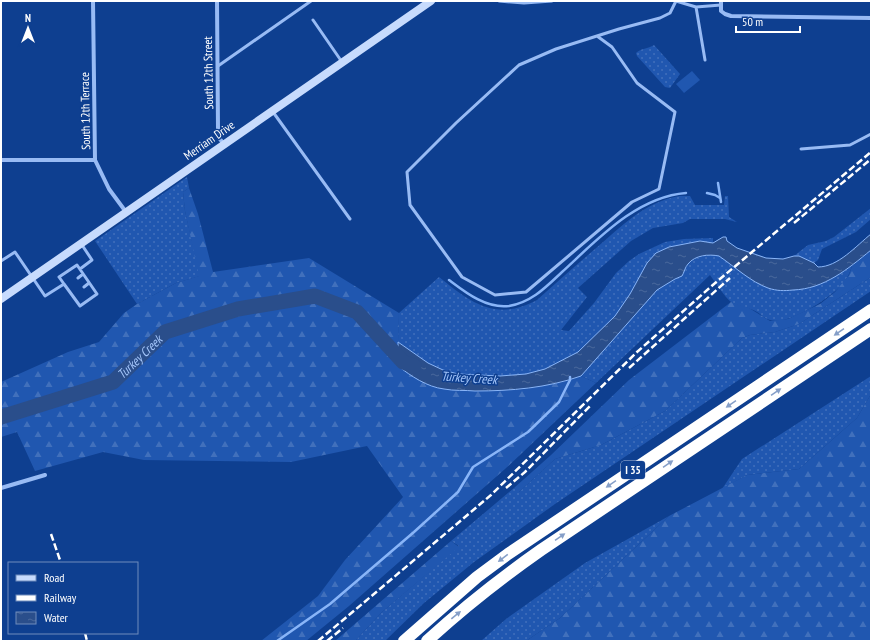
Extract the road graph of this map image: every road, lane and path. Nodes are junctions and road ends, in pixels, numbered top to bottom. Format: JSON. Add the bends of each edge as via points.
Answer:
{"nodes":[{"id":1,"x":93,"y":1,"type":"edge"},
{"id":2,"x":217,"y":1,"type":"edge"},
{"id":3,"x":311,"y":1,"type":"edge"},
{"id":4,"x":431,"y":1,"type":"edge"},
{"id":5,"x":499,"y":1,"type":"edge"},
{"id":6,"x":552,"y":1,"type":"edge"},
{"id":7,"x":676,"y":1,"type":"edge"},
{"id":8,"x":721,"y":3,"type":"edge"},
{"id":9,"x":696,"y":7,"type":"junction"},
{"id":10,"x":871,"y":18,"type":"edge"},
{"id":11,"x":313,"y":20,"type":"dead end"},
{"id":12,"x":597,"y":36,"type":"junction"},
{"id":13,"x":704,"y":60,"type":"dead end"},
{"id":14,"x":342,"y":62,"type":"junction"},
{"id":15,"x":218,"y":66,"type":"junction"},
{"id":16,"x":272,"y":110,"type":"junction"},
{"id":17,"x":871,"y":134,"type":"edge"},
{"id":18,"x":224,"y":144,"type":"junction"},
{"id":19,"x":801,"y":149,"type":"dead end"},
{"id":20,"x":1,"y":160,"type":"edge"},
{"id":21,"x":95,"y":160,"type":"junction"},
{"id":22,"x":126,"y":212,"type":"junction"},
{"id":23,"x":350,"y":219,"type":"dead end"},
{"id":24,"x":81,"y":244,"type":"junction"},
{"id":25,"x":1,"y":261,"type":"edge"},
{"id":26,"x":80,"y":269,"type":"junction"},
{"id":27,"x":83,"y":274,"type":"junction"},
{"id":28,"x":33,"y":278,"type":"junction"},
{"id":29,"x":78,"y":278,"type":"dead end"},
{"id":30,"x":71,"y":283,"type":"dead end"},
{"id":31,"x":89,"y":283,"type":"junction"},
{"id":32,"x":65,"y":285,"type":"junction"},
{"id":33,"x":84,"y":286,"type":"dead end"},
{"id":34,"x":76,"y":292,"type":"dead end"},
{"id":35,"x":72,"y":295,"type":"junction"},
{"id":36,"x":1,"y":299,"type":"edge"},
{"id":37,"x":871,"y":310,"type":"edge"},
{"id":38,"x":871,"y":328,"type":"edge"},
{"id":39,"x":45,"y":475,"type":"dead end"},
{"id":40,"x":1,"y":488,"type":"edge"},
{"id":41,"x":404,"y":641,"type":"edge"},
{"id":42,"x":427,"y":641,"type":"edge"}],
"edges":[{"from":1,"to":21,"type":"street","name":"South 12th Terrace"},
{"from":2,"to":15,"type":"street","name":"South 12th Street"},
{"from":3,"to":15,"type":"lane"},
{"from":4,"to":14,"type":"main road","name":"Merriam Drive"},
{"from":5,"to":6,"type":"lane"},
{"from":7,"to":9,"type":"lane"},
{"from":7,"to":12,"type":"lane","via":[[670,13],[660,18]]},
{"from":8,"to":9,"type":"lane"},
{"from":8,"to":10,"type":"street","via":[[721,11],[739,17]]},
{"from":9,"to":13,"type":"lane"},
{"from":11,"to":14,"type":"lane"},
{"from":12,"to":12,"type":"lane","via":[[519,65],[407,172],[410,205],[462,277],[495,295],[526,292],[632,202],[659,189],[675,112],[637,83],[612,47]]},
{"from":14,"to":16,"type":"main road","name":"Merriam Drive"},
{"from":15,"to":18,"type":"street","name":"South 12th Street","via":[[218,130],[219,138]]},
{"from":16,"to":18,"type":"main road","name":"Merriam Drive"},
{"from":16,"to":23,"type":"lane"},
{"from":17,"to":19,"type":"lane","via":[[850,145]]},
{"from":18,"to":22,"type":"main road","name":"Merriam Drive"},
{"from":20,"to":21,"type":"street"},
{"from":21,"to":22,"type":"street","name":"South 12th Terrace","via":[[109,188]]},
{"from":22,"to":24,"type":"main road","name":"Merriam Drive"},
{"from":24,"to":26,"type":"lane","via":[[92,260]]},
{"from":24,"to":28,"type":"main road","name":"Merriam Drive"},
{"from":25,"to":28,"type":"lane","via":[[15,252]]},
{"from":26,"to":27,"type":"lane"},
{"from":26,"to":32,"type":"lane","via":[[77,265],[59,277]]},
{"from":27,"to":29,"type":"lane"},
{"from":27,"to":31,"type":"lane"},
{"from":28,"to":32,"type":"lane","via":[[45,296]]},
{"from":28,"to":36,"type":"main road","name":"Merriam Drive"},
{"from":30,"to":32,"type":"lane"},
{"from":31,"to":33,"type":"lane"},
{"from":31,"to":35,"type":"lane","via":[[97,294],[80,306]]},
{"from":32,"to":35,"type":"lane"},
{"from":34,"to":35,"type":"lane"},
{"from":37,"to":41,"type":"highway","number":"I 35","one_way":true,"via":[[508,554],[477,577]]},
{"from":42,"to":38,"type":"highway","number":"I 35","one_way":true,"via":[[498,581],[541,550]]},
{"from":39,"to":40,"type":"street"}]}
